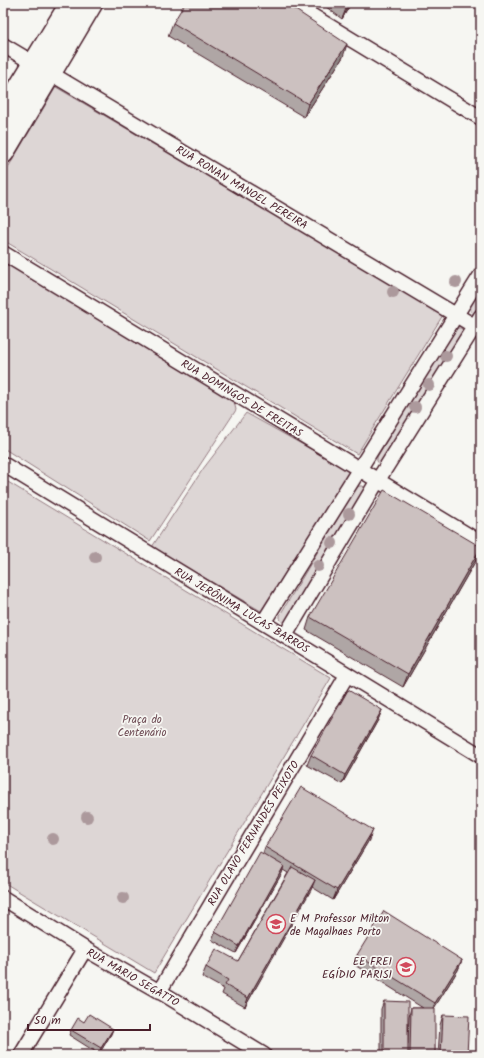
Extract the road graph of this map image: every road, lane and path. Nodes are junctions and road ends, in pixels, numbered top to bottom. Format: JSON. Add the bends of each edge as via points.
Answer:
{"nodes":[{"id":1,"x":71,"y":3,"type":"edge"},
{"id":2,"x":92,"y":3,"type":"edge"},
{"id":3,"x":291,"y":3,"type":"edge"},
{"id":4,"x":3,"y":45,"type":"edge"},
{"id":5,"x":42,"y":69,"type":"junction"},
{"id":6,"x":3,"y":114,"type":"edge"},
{"id":7,"x":481,"y":118,"type":"edge"},
{"id":8,"x":3,"y":153,"type":"edge"},
{"id":9,"x":3,"y":253,"type":"edge"},
{"id":10,"x":481,"y":276,"type":"edge"},
{"id":11,"x":457,"y":315,"type":"junction"},
{"id":12,"x":479,"y":324,"type":"edge"},
{"id":13,"x":3,"y":464,"type":"edge"},
{"id":14,"x":360,"y":470,"type":"junction"},
{"id":15,"x":378,"y":480,"type":"junction"},
{"id":16,"x":481,"y":543,"type":"edge"},
{"id":17,"x":263,"y":623,"type":"junction"},
{"id":18,"x":285,"y":636,"type":"junction"},
{"id":19,"x":347,"y":675,"type":"junction"},
{"id":20,"x":481,"y":756,"type":"edge"},
{"id":21,"x":3,"y":898,"type":"edge"},
{"id":22,"x":85,"y":949,"type":"junction"},
{"id":23,"x":159,"y":992,"type":"junction"},
{"id":24,"x":22,"y":1055,"type":"edge"},
{"id":25,"x":264,"y":1055,"type":"edge"}],
"edges":[{"from":1,"to":5,"type":"street"},
{"from":2,"to":5,"type":"street"},
{"from":3,"to":7,"type":"street"},
{"from":4,"to":5,"type":"street","name":"RUA RONAN MANOEL PEREIRA"},
{"from":5,"to":6,"type":"street"},
{"from":5,"to":8,"type":"street"},
{"from":5,"to":11,"type":"street","name":"RUA RONAN MANOEL PEREIRA"},
{"from":9,"to":14,"type":"street","name":"RUA DOMINGOS DE FREITAS"},
{"from":10,"to":11,"type":"street"},
{"from":11,"to":12,"type":"street","name":"RUA RONAN MANOEL PEREIRA"},
{"from":11,"to":14,"type":"street"},
{"from":12,"to":15,"type":"street"},
{"from":13,"to":17,"type":"street","name":"RUA JERÔNIMA LUCAS BARROS"},
{"from":14,"to":15,"type":"street","name":"RUA DOMINGOS DE FREITAS"},
{"from":14,"to":17,"type":"street"},
{"from":15,"to":16,"type":"street","name":"RUA DOMINGOS DE FREITAS"},
{"from":15,"to":18,"type":"street"},
{"from":17,"to":18,"type":"street","name":"RUA JERÔNIMA LUCAS BARROS"},
{"from":18,"to":19,"type":"street","name":"RUA JERÔNIMA LUCAS BARROS"},
{"from":19,"to":20,"type":"street","name":"RUA JERÔNIMA LUCAS BARROS"},
{"from":19,"to":23,"type":"street","name":"RUA OLAVO FERNANDES PEIXOTO"},
{"from":21,"to":22,"type":"street","name":"RUA MARIO SEGATTO"},
{"from":22,"to":23,"type":"street","name":"RUA MARIO SEGATTO"},
{"from":22,"to":24,"type":"street"},
{"from":23,"to":25,"type":"street","name":"RUA MARIO SEGATTO"}]}
